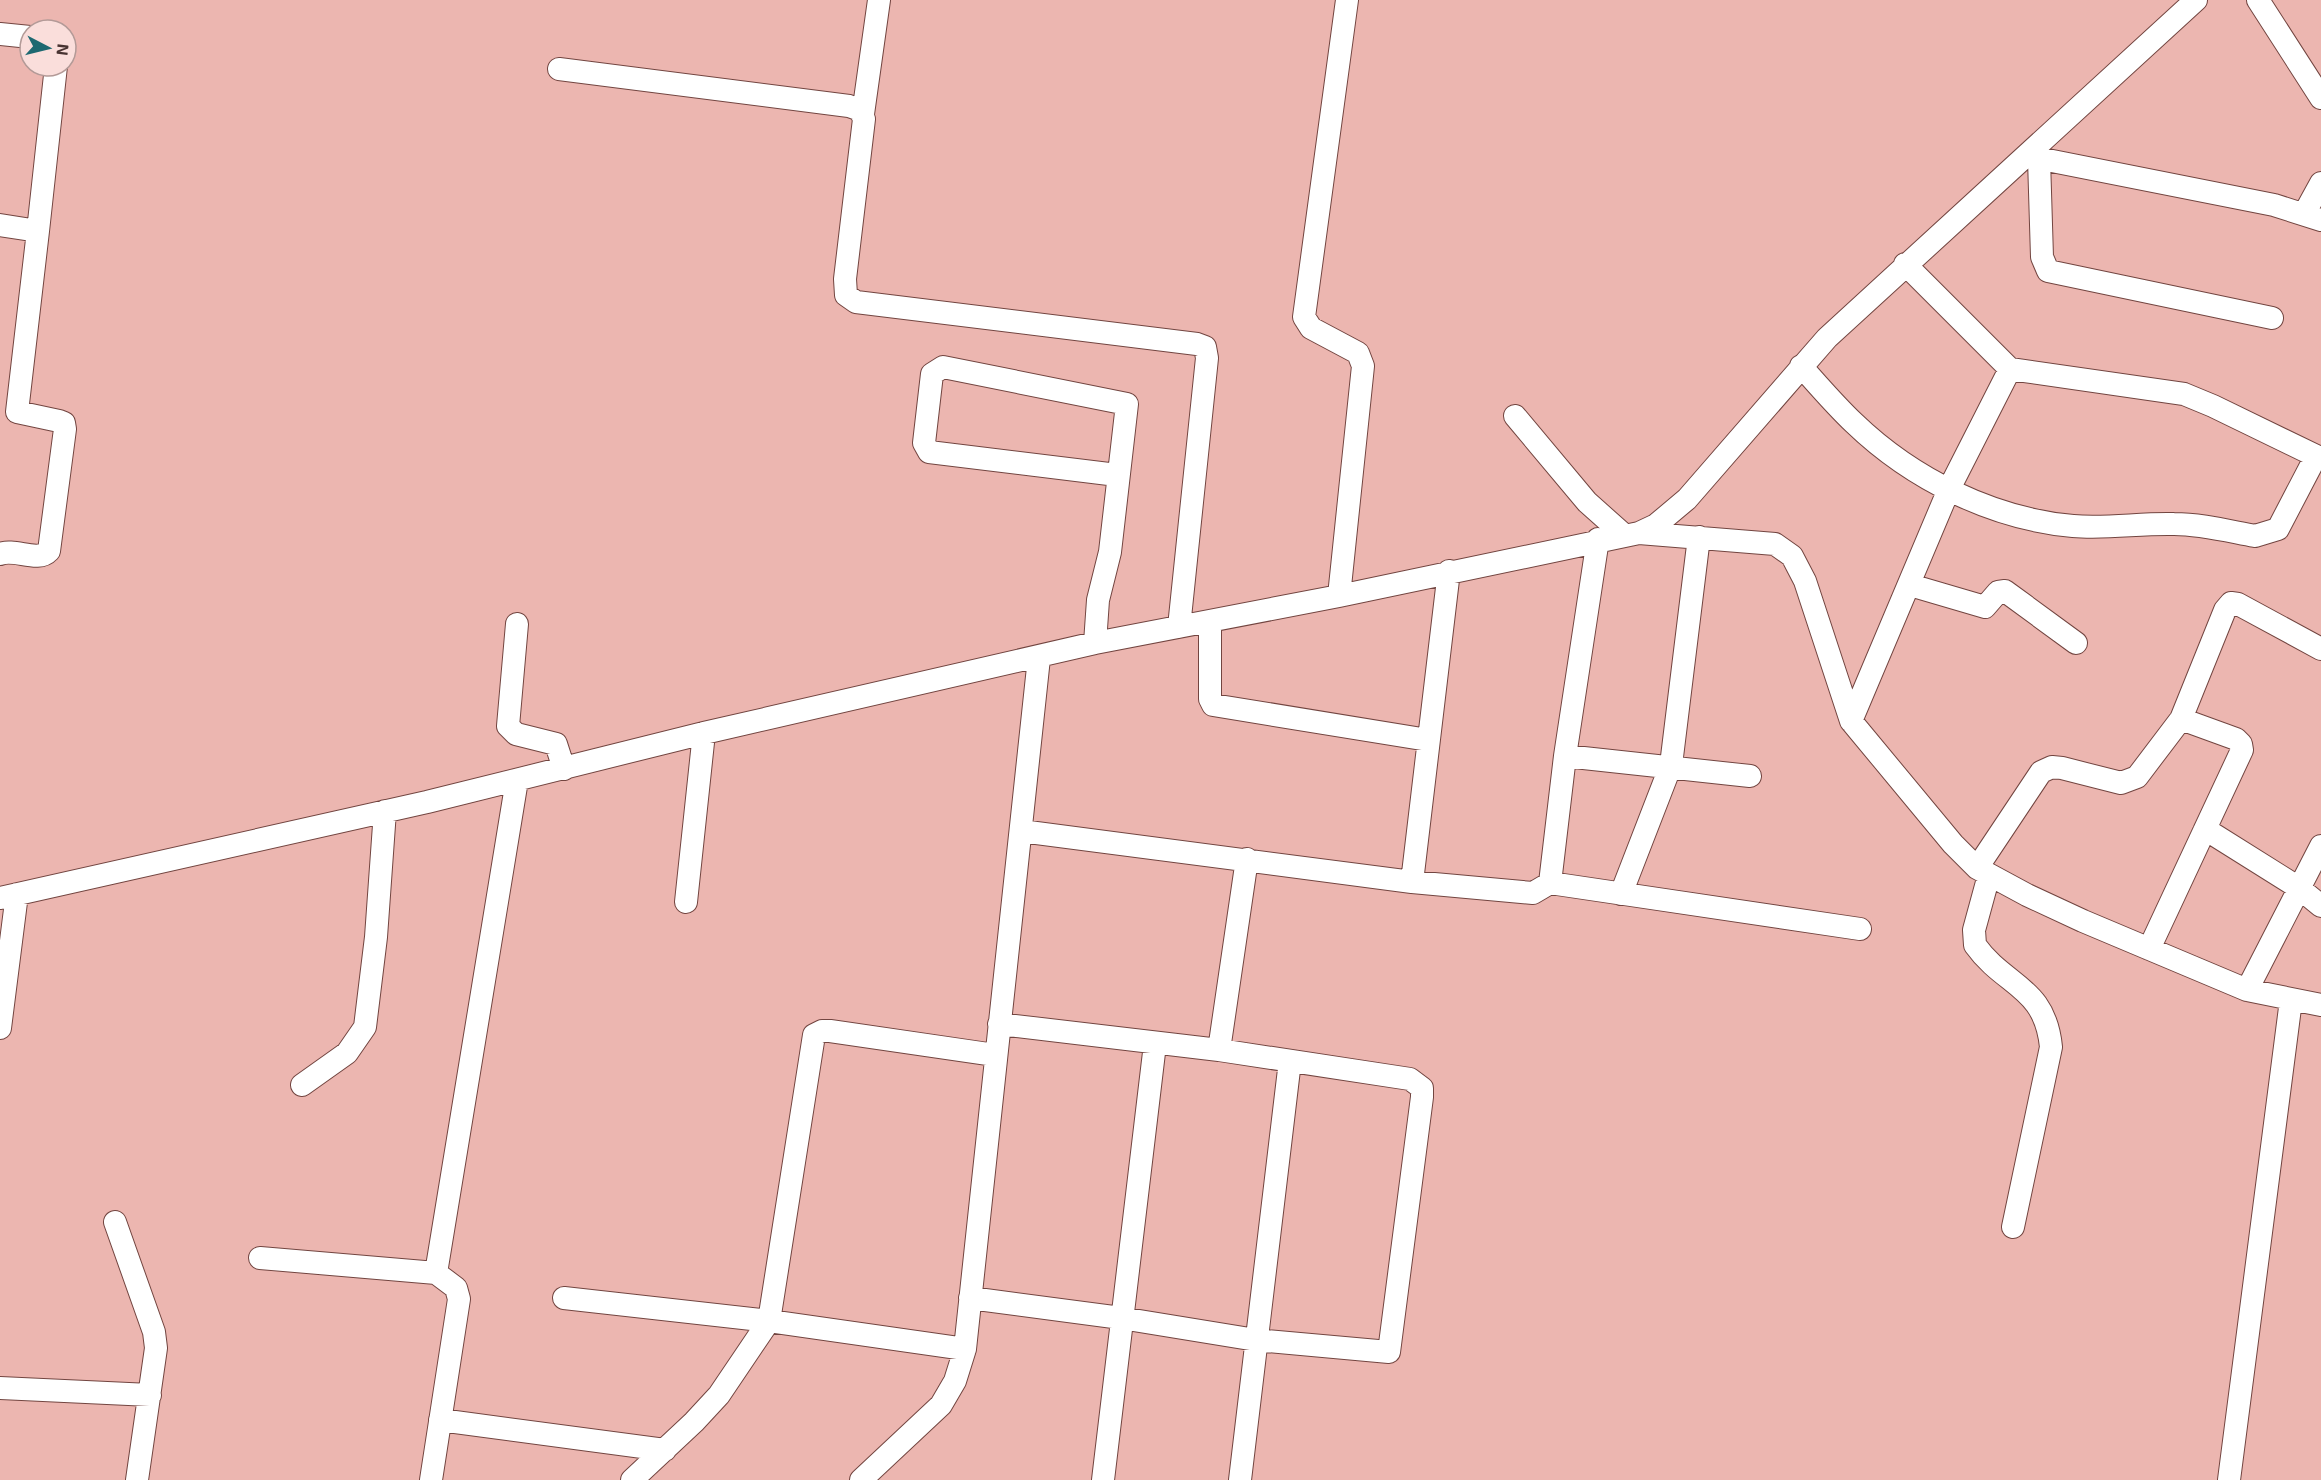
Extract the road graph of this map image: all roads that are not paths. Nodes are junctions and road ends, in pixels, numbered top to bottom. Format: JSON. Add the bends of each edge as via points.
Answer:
{"nodes":[{"id":1,"x":879,"y":0,"type":"edge"},
{"id":2,"x":1347,"y":0,"type":"edge"},
{"id":3,"x":2196,"y":0,"type":"edge"},
{"id":4,"x":2258,"y":0,"type":"edge"},
{"id":5,"x":0,"y":34,"type":"edge"},
{"id":6,"x":18,"y":36,"type":"edge"},
{"id":7,"x":560,"y":69,"type":"dead end"},
{"id":8,"x":55,"y":78,"type":"edge"},
{"id":9,"x":2321,"y":98,"type":"edge"},
{"id":10,"x":863,"y":114,"type":"junction"},
{"id":11,"x":2032,"y":157,"type":"junction"},
{"id":12,"x":2321,"y":183,"type":"edge"},
{"id":13,"x":2313,"y":217,"type":"edge"},
{"id":14,"x":0,"y":225,"type":"edge"},
{"id":15,"x":38,"y":231,"type":"junction"},
{"id":16,"x":1905,"y":264,"type":"junction"},
{"id":17,"x":2271,"y":318,"type":"dead end"},
{"id":18,"x":1801,"y":366,"type":"junction"},
{"id":19,"x":2010,"y":369,"type":"junction"},
{"id":20,"x":8,"y":411,"type":"edge"},
{"id":21,"x":1515,"y":416,"type":"dead end"},
{"id":22,"x":2318,"y":457,"type":"edge"},
{"id":23,"x":1117,"y":475,"type":"junction"},
{"id":24,"x":1949,"y":489,"type":"junction"},
{"id":25,"x":1632,"y":534,"type":"junction"},
{"id":26,"x":1699,"y":537,"type":"junction"},
{"id":27,"x":1598,"y":539,"type":"junction"},
{"id":28,"x":0,"y":554,"type":"edge"},
{"id":29,"x":1449,"y":571,"type":"junction"},
{"id":30,"x":1910,"y":585,"type":"junction"},
{"id":31,"x":1339,"y":596,"type":"junction"},
{"id":32,"x":1210,"y":621,"type":"junction"},
{"id":33,"x":517,"y":624,"type":"dead end"},
{"id":34,"x":1179,"y":627,"type":"junction"},
{"id":35,"x":1095,"y":643,"type":"junction"},
{"id":36,"x":2076,"y":643,"type":"dead end"},
{"id":37,"x":2321,"y":649,"type":"edge"},
{"id":38,"x":1039,"y":658,"type":"junction"},
{"id":39,"x":2181,"y":719,"type":"junction"},
{"id":40,"x":1851,"y":721,"type":"junction"},
{"id":41,"x":704,"y":733,"type":"junction"},
{"id":42,"x":1428,"y":740,"type":"junction"},
{"id":43,"x":1565,"y":756,"type":"junction"},
{"id":44,"x":1671,"y":765,"type":"junction"},
{"id":45,"x":564,"y":769,"type":"junction"},
{"id":46,"x":1750,"y":776,"type":"dead end"},
{"id":47,"x":517,"y":780,"type":"junction"},
{"id":48,"x":385,"y":811,"type":"junction"},
{"id":49,"x":2205,"y":830,"type":"junction"},
{"id":50,"x":1021,"y":831,"type":"junction"},
{"id":51,"x":2321,"y":846,"type":"edge"},
{"id":52,"x":1247,"y":859,"type":"junction"},
{"id":53,"x":1983,"y":871,"type":"junction"},
{"id":54,"x":1412,"y":882,"type":"junction"},
{"id":55,"x":1550,"y":883,"type":"junction"},
{"id":56,"x":2299,"y":888,"type":"junction"},
{"id":57,"x":1621,"y":894,"type":"junction"},
{"id":58,"x":9,"y":896,"type":"edge"},
{"id":59,"x":686,"y":902,"type":"dead end"},
{"id":60,"x":2321,"y":906,"type":"edge"},
{"id":61,"x":1860,"y":929,"type":"dead end"},
{"id":62,"x":2149,"y":949,"type":"junction"},
{"id":63,"x":2247,"y":990,"type":"junction"},
{"id":64,"x":2291,"y":1000,"type":"junction"},
{"id":65,"x":2321,"y":1005,"type":"edge"},
{"id":66,"x":999,"y":1024,"type":"junction"},
{"id":67,"x":0,"y":1028,"type":"edge"},
{"id":68,"x":1155,"y":1044,"type":"junction"},
{"id":69,"x":1219,"y":1050,"type":"junction"},
{"id":70,"x":995,"y":1055,"type":"junction"},
{"id":71,"x":1290,"y":1061,"type":"junction"},
{"id":72,"x":302,"y":1085,"type":"dead end"},
{"id":73,"x":115,"y":1222,"type":"dead end"},
{"id":74,"x":2013,"y":1227,"type":"dead end"},
{"id":75,"x":260,"y":1258,"type":"dead end"},
{"id":76,"x":436,"y":1273,"type":"junction"},
{"id":77,"x":564,"y":1298,"type":"dead end"},
{"id":78,"x":970,"y":1298,"type":"junction"},
{"id":79,"x":1121,"y":1318,"type":"junction"},
{"id":80,"x":769,"y":1321,"type":"junction"},
{"id":81,"x":1256,"y":1340,"type":"junction"},
{"id":82,"x":965,"y":1349,"type":"junction"},
{"id":83,"x":0,"y":1388,"type":"edge"},
{"id":84,"x":150,"y":1395,"type":"junction"},
{"id":85,"x":440,"y":1420,"type":"junction"},
{"id":86,"x":666,"y":1450,"type":"junction"},
{"id":87,"x":137,"y":1480,"type":"edge"},
{"id":88,"x":431,"y":1480,"type":"edge"},
{"id":89,"x":632,"y":1480,"type":"edge"},
{"id":90,"x":861,"y":1480,"type":"edge"},
{"id":91,"x":1103,"y":1480,"type":"edge"},
{"id":92,"x":1240,"y":1480,"type":"edge"},
{"id":93,"x":2229,"y":1480,"type":"edge"}],
"edges":[{"from":1,"to":10,"type":"street"},
{"from":2,"to":31,"type":"street","via":[[1304,317],[1311,328],[1358,353],[1363,366]]},
{"from":3,"to":11,"type":"street"},
{"from":4,"to":9,"type":"street"},
{"from":5,"to":6,"type":"street"},
{"from":7,"to":10,"type":"street","via":[[849,106]]},
{"from":8,"to":15,"type":"street"},
{"from":10,"to":34,"type":"street","via":[[845,279],[850,299],[1205,348]]},
{"from":11,"to":13,"type":"street","via":[[2274,205]]},
{"from":11,"to":16,"type":"street"},
{"from":11,"to":17,"type":"street","via":[[2042,257],[2048,271]]},
{"from":12,"to":13,"type":"street"},
{"from":14,"to":15,"type":"street"},
{"from":15,"to":20,"type":"street"},
{"from":16,"to":18,"type":"street"},
{"from":16,"to":19,"type":"street"},
{"from":18,"to":24,"type":"street","via":[[1883,448]]},
{"from":18,"to":25,"type":"street","via":[[1686,499],[1656,525]]},
{"from":19,"to":22,"type":"street","via":[[2184,394]]},
{"from":19,"to":24,"type":"street"},
{"from":20,"to":28,"type":"street","via":[[59,421],[65,429],[49,550],[38,556],[10,551]]},
{"from":21,"to":25,"type":"street","via":[[1587,502]]},
{"from":22,"to":24,"type":"street","via":[[2278,529],[2255,536],[2175,524],[2056,525],[1996,510]]},
{"from":23,"to":23,"type":"street","via":[[929,452],[924,443],[932,374],[943,367],[1125,403],[1128,409]]},
{"from":23,"to":35,"type":"street","via":[[1110,552],[1098,600]]},
{"from":24,"to":30,"type":"street"},
{"from":25,"to":26,"type":"street"},
{"from":25,"to":27,"type":"street"},
{"from":26,"to":40,"type":"street","via":[[1776,544],[1792,556],[1805,581]]},
{"from":26,"to":44,"type":"street"},
{"from":27,"to":29,"type":"street"},
{"from":27,"to":43,"type":"street"},
{"from":29,"to":31,"type":"street"},
{"from":29,"to":42,"type":"street"},
{"from":30,"to":36,"type":"street","via":[[1985,607],[1998,592],[2005,591]]},
{"from":30,"to":40,"type":"street"},
{"from":31,"to":32,"type":"street"},
{"from":32,"to":34,"type":"street"},
{"from":32,"to":42,"type":"street","via":[[1213,705]]},
{"from":33,"to":45,"type":"street","via":[[508,726],[516,734],[556,744]]},
{"from":34,"to":35,"type":"street"},
{"from":35,"to":38,"type":"street"},
{"from":37,"to":39,"type":"street","via":[[2231,603]]},
{"from":38,"to":41,"type":"street"},
{"from":38,"to":50,"type":"street"},
{"from":39,"to":49,"type":"street","via":[[2236,739],[2242,746]]},
{"from":39,"to":53,"type":"street","via":[[2129,782],[2062,768],[2041,772]]},
{"from":40,"to":53,"type":"street","via":[[1953,844]]},
{"from":41,"to":45,"type":"street"},
{"from":41,"to":59,"type":"street"},
{"from":42,"to":54,"type":"street"},
{"from":43,"to":44,"type":"street"},
{"from":43,"to":55,"type":"street"},
{"from":44,"to":46,"type":"street"},
{"from":44,"to":57,"type":"street"},
{"from":45,"to":47,"type":"street"},
{"from":47,"to":48,"type":"street"},
{"from":47,"to":76,"type":"street"},
{"from":48,"to":58,"type":"street"},
{"from":48,"to":72,"type":"street","via":[[365,1027],[347,1053]]},
{"from":49,"to":56,"type":"street"},
{"from":49,"to":62,"type":"street"},
{"from":50,"to":52,"type":"street"},
{"from":50,"to":66,"type":"street"},
{"from":51,"to":56,"type":"street"},
{"from":52,"to":54,"type":"street"},
{"from":52,"to":69,"type":"street"},
{"from":53,"to":62,"type":"street","via":[[2027,895]]},
{"from":53,"to":74,"type":"street","via":[[1975,945],[2036,1000],[2049,1028],[2051,1047]]},
{"from":54,"to":55,"type":"street","via":[[1533,892]]},
{"from":55,"to":57,"type":"street"},
{"from":56,"to":60,"type":"street"},
{"from":56,"to":63,"type":"street"},
{"from":57,"to":61,"type":"street"},
{"from":58,"to":67,"type":"street"},
{"from":62,"to":63,"type":"street"},
{"from":63,"to":64,"type":"street"},
{"from":64,"to":65,"type":"street"},
{"from":64,"to":93,"type":"street"},
{"from":66,"to":68,"type":"street"},
{"from":66,"to":70,"type":"street"},
{"from":68,"to":69,"type":"street"},
{"from":68,"to":79,"type":"street"},
{"from":69,"to":71,"type":"street"},
{"from":70,"to":78,"type":"street"},
{"from":70,"to":80,"type":"street","via":[[830,1031],[814,1035]]},
{"from":71,"to":81,"type":"street"},
{"from":71,"to":81,"type":"street","via":[[1410,1079],[1422,1088],[1422,1098],[1389,1352]]},
{"from":73,"to":84,"type":"street","via":[[154,1332]]},
{"from":75,"to":76,"type":"street"},
{"from":76,"to":85,"type":"street","via":[[456,1288],[459,1299]]},
{"from":77,"to":80,"type":"street"},
{"from":78,"to":79,"type":"street"},
{"from":78,"to":82,"type":"street"},
{"from":79,"to":81,"type":"street"},
{"from":79,"to":91,"type":"street"},
{"from":80,"to":82,"type":"street"},
{"from":80,"to":86,"type":"street","via":[[719,1395]]},
{"from":81,"to":92,"type":"street"},
{"from":82,"to":90,"type":"street","via":[[955,1381],[941,1405]]},
{"from":83,"to":84,"type":"street"},
{"from":84,"to":87,"type":"street"},
{"from":85,"to":86,"type":"street"},
{"from":85,"to":88,"type":"street"},
{"from":86,"to":89,"type":"street"}]}
